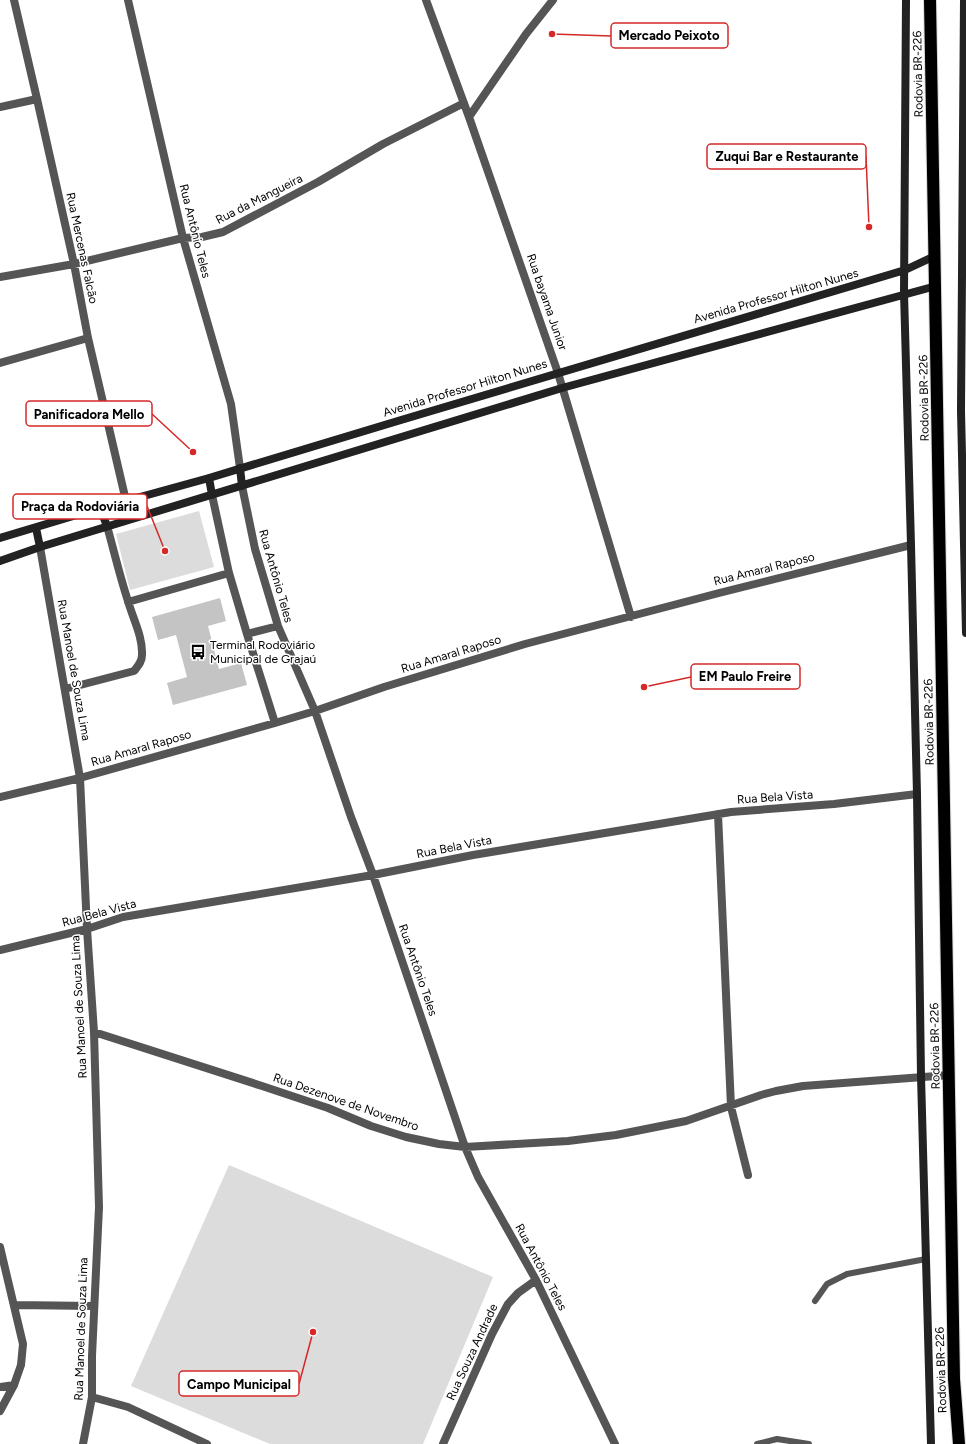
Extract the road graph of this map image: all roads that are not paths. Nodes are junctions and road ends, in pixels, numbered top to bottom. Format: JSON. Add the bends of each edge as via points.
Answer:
{"nodes":[{"id":1,"x":14,"y":0,"type":"edge"},
{"id":2,"x":128,"y":0,"type":"edge"},
{"id":3,"x":426,"y":0,"type":"edge"},
{"id":4,"x":553,"y":0,"type":"edge"},
{"id":5,"x":906,"y":0,"type":"edge"},
{"id":6,"x":930,"y":0,"type":"edge"},
{"id":7,"x":964,"y":0,"type":"edge"},
{"id":8,"x":37,"y":99,"type":"junction"},
{"id":9,"x":464,"y":103,"type":"junction"},
{"id":10,"x":0,"y":107,"type":"edge"},
{"id":11,"x":469,"y":117,"type":"junction"},
{"id":12,"x":183,"y":238,"type":"junction"},
{"id":13,"x":935,"y":256,"type":"junction"},
{"id":14,"x":74,"y":264,"type":"junction"},
{"id":15,"x":905,"y":270,"type":"junction"},
{"id":16,"x":0,"y":277,"type":"edge"},
{"id":17,"x":936,"y":286,"type":"junction"},
{"id":18,"x":904,"y":293,"type":"junction"},
{"id":19,"x":88,"y":338,"type":"junction"},
{"id":20,"x":0,"y":363,"type":"edge"},
{"id":21,"x":558,"y":373,"type":"junction"},
{"id":22,"x":562,"y":388,"type":"junction"},
{"id":23,"x":240,"y":468,"type":"junction"},
{"id":24,"x":208,"y":478,"type":"junction"},
{"id":25,"x":242,"y":486,"type":"junction"},
{"id":26,"x":212,"y":495,"type":"junction"},
{"id":27,"x":126,"y":501,"type":"junction"},
{"id":28,"x":100,"y":508,"type":"junction"},
{"id":29,"x":107,"y":526,"type":"junction"},
{"id":30,"x":36,"y":528,"type":"junction"},
{"id":31,"x":0,"y":538,"type":"edge"},
{"id":32,"x":911,"y":545,"type":"junction"},
{"id":33,"x":40,"y":547,"type":"junction"},
{"id":34,"x":0,"y":561,"type":"edge"},
{"id":35,"x":229,"y":573,"type":"junction"},
{"id":36,"x":128,"y":602,"type":"junction"},
{"id":37,"x":631,"y":617,"type":"junction"},
{"id":38,"x":278,"y":626,"type":"junction"},
{"id":39,"x":966,"y":633,"type":"edge"},
{"id":40,"x":247,"y":634,"type":"junction"},
{"id":41,"x":65,"y":689,"type":"junction"},
{"id":42,"x":315,"y":711,"type":"junction"},
{"id":43,"x":275,"y":723,"type":"junction"},
{"id":44,"x":80,"y":778,"type":"junction"},
{"id":45,"x":917,"y":794,"type":"junction"},
{"id":46,"x":0,"y":797,"type":"edge"},
{"id":47,"x":718,"y":814,"type":"junction"},
{"id":48,"x":373,"y":875,"type":"junction"},
{"id":49,"x":87,"y":929,"type":"junction"},
{"id":50,"x":0,"y":950,"type":"edge"},
{"id":51,"x":94,"y":1032,"type":"junction"},
{"id":52,"x":950,"y":1075,"type":"junction"},
{"id":53,"x":921,"y":1076,"type":"junction"},
{"id":54,"x":730,"y":1107,"type":"junction"},
{"id":55,"x":465,"y":1147,"type":"junction"},
{"id":56,"x":748,"y":1175,"type":"dead end"},
{"id":57,"x":0,"y":1247,"type":"edge"},
{"id":58,"x":926,"y":1259,"type":"junction"},
{"id":59,"x":536,"y":1280,"type":"junction"},
{"id":60,"x":815,"y":1301,"type":"dead end"},
{"id":61,"x":14,"y":1305,"type":"junction"},
{"id":62,"x":94,"y":1306,"type":"junction"},
{"id":63,"x":14,"y":1386,"type":"junction"},
{"id":64,"x":0,"y":1387,"type":"edge"},
{"id":65,"x":92,"y":1397,"type":"junction"},
{"id":66,"x":0,"y":1411,"type":"edge"},
{"id":67,"x":83,"y":1444,"type":"edge"},
{"id":68,"x":207,"y":1444,"type":"edge"},
{"id":69,"x":443,"y":1444,"type":"edge"},
{"id":70,"x":615,"y":1444,"type":"edge"},
{"id":71,"x":757,"y":1444,"type":"edge"},
{"id":72,"x":810,"y":1444,"type":"edge"},
{"id":73,"x":931,"y":1444,"type":"edge"},
{"id":74,"x":959,"y":1444,"type":"edge"}],
"edges":[{"from":1,"to":8,"type":"street","name":"Rua Mercenas Falcão"},
{"from":2,"to":12,"type":"street","name":"Rua Antônio Teles"},
{"from":3,"to":9,"type":"street","name":"Rua bayama Junior"},
{"from":4,"to":11,"type":"street","via":[[526,34]]},
{"from":5,"to":15,"type":"main road"},
{"from":6,"to":13,"type":"highway","name":"Rodovia BR-226"},
{"from":7,"to":39,"type":"main road","via":[[961,411]]},
{"from":8,"to":10,"type":"street"},
{"from":8,"to":14,"type":"street","name":"Rua Mercenas Falcão"},
{"from":9,"to":11,"type":"street","name":"Rua bayama Junior"},
{"from":9,"to":12,"type":"street","name":"Rua da Mangueira","via":[[383,144],[240,224],[223,232]]},
{"from":11,"to":21,"type":"street","name":"Rua bayama Junior"},
{"from":12,"to":14,"type":"street","name":"Rua da Mangueira"},
{"from":12,"to":23,"type":"street","name":"Rua Antônio Teles","via":[[231,404]]},
{"from":13,"to":15,"type":"main road","name":"Avenida Professor Hilton Nunes"},
{"from":13,"to":17,"type":"highway","name":"Rodovia BR-226"},
{"from":14,"to":16,"type":"street","name":"Rua da Mangueira"},
{"from":14,"to":19,"type":"street","name":"Rua Mercenas Falcão"},
{"from":15,"to":18,"type":"main road"},
{"from":15,"to":21,"type":"main road","name":"Avenida Professor Hilton Nunes"},
{"from":17,"to":18,"type":"main road"},
{"from":17,"to":52,"type":"highway","name":"Rodovia BR-226"},
{"from":18,"to":22,"type":"main road"},
{"from":18,"to":32,"type":"main road"},
{"from":19,"to":20,"type":"street"},
{"from":19,"to":27,"type":"street","name":"Rua Mercenas Falcão"},
{"from":21,"to":22,"type":"street","name":"Rua bayama Junior"},
{"from":21,"to":23,"type":"main road","name":"Avenida Professor Hilton Nunes"},
{"from":22,"to":25,"type":"main road"},
{"from":22,"to":37,"type":"street","name":"Rua bayama Junior"},
{"from":23,"to":24,"type":"main road","name":"Avenida Professor Hilton Nunes"},
{"from":23,"to":25,"type":"main road"},
{"from":24,"to":26,"type":"main road"},
{"from":24,"to":27,"type":"main road","name":"Avenida Professor Hilton Nunes"},
{"from":25,"to":26,"type":"main road"},
{"from":25,"to":38,"type":"street","name":"Rua Antônio Teles","via":[[255,549]]},
{"from":26,"to":29,"type":"main road"},
{"from":26,"to":35,"type":"street"},
{"from":27,"to":28,"type":"main road","name":"Avenida Professor Hilton Nunes"},
{"from":28,"to":29,"type":"main road"},
{"from":28,"to":30,"type":"main road","name":"Avenida Professor Hilton Nunes"},
{"from":29,"to":33,"type":"main road"},
{"from":29,"to":36,"type":"street"},
{"from":30,"to":31,"type":"main road","name":"Avenida Professor Hilton Nunes"},
{"from":30,"to":33,"type":"main road"},
{"from":32,"to":37,"type":"street","name":"Rua Amaral Raposo"},
{"from":32,"to":45,"type":"main road"},
{"from":33,"to":34,"type":"main road"},
{"from":33,"to":41,"type":"street","name":"Rua Manoel de Souza Lima"},
{"from":35,"to":36,"type":"street"},
{"from":35,"to":40,"type":"street"},
{"from":36,"to":41,"type":"street","via":[[142,648],[139,665],[134,671]]},
{"from":37,"to":42,"type":"street","name":"Rua Amaral Raposo","via":[[525,644]]},
{"from":38,"to":40,"type":"street"},
{"from":38,"to":42,"type":"street","name":"Rua Antônio Teles"},
{"from":40,"to":43,"type":"street"},
{"from":41,"to":44,"type":"street","name":"Rua Manoel de Souza Lima"},
{"from":42,"to":43,"type":"street","name":"Rua Amaral Raposo"},
{"from":42,"to":48,"type":"street","name":"Rua Antônio Teles"},
{"from":43,"to":44,"type":"street","name":"Rua Amaral Raposo"},
{"from":44,"to":46,"type":"street","name":"Rua Amaral Raposo"},
{"from":44,"to":49,"type":"street","name":"Rua Manoel de Souza Lima"},
{"from":45,"to":47,"type":"street","name":"Rua Bela Vista"},
{"from":45,"to":53,"type":"main road"},
{"from":47,"to":48,"type":"street","name":"Rua Bela Vista","via":[[474,855]]},
{"from":47,"to":54,"type":"street"},
{"from":48,"to":49,"type":"street","name":"Rua Bela Vista","via":[[123,917]]},
{"from":48,"to":55,"type":"street","name":"Rua Antônio Teles"},
{"from":49,"to":50,"type":"street","name":"Rua Bela Vista"},
{"from":49,"to":51,"type":"street","name":"Rua Manoel de Souza Lima"},
{"from":51,"to":55,"type":"street","name":"Rua Dezenove de Novembro","via":[[328,1108],[406,1137]]},
{"from":51,"to":62,"type":"street","name":"Rua Manoel de Souza Lima","via":[[99,1207]]},
{"from":52,"to":53,"type":"street","name":"Rua Dezenove de Novembro"},
{"from":52,"to":74,"type":"highway","name":"Rodovia BR-226","via":[[954,1379]]},
{"from":53,"to":54,"type":"street","name":"Rua Dezenove de Novembro","via":[[803,1086],[776,1091]]},
{"from":53,"to":58,"type":"main road"},
{"from":54,"to":55,"type":"street","name":"Rua Dezenove de Novembro","via":[[686,1121],[616,1134],[568,1141]]},
{"from":54,"to":56,"type":"street"},
{"from":55,"to":59,"type":"street","name":"Rua Antônio Teles","via":[[478,1177]]},
{"from":57,"to":61,"type":"street"},
{"from":58,"to":60,"type":"lane","via":[[847,1274],[827,1284]]},
{"from":58,"to":73,"type":"main road"},
{"from":59,"to":69,"type":"street","name":"Rua Souza Andrade","via":[[508,1304]]},
{"from":59,"to":70,"type":"street","name":"Rua Antônio Teles"},
{"from":61,"to":62,"type":"street"},
{"from":61,"to":63,"type":"street","via":[[23,1344],[21,1365]]},
{"from":62,"to":65,"type":"street","name":"Rua Manoel de Souza Lima"},
{"from":63,"to":64,"type":"street"},
{"from":63,"to":66,"type":"street"},
{"from":65,"to":67,"type":"street","name":"Rua Manoel de Souza Lima"},
{"from":65,"to":68,"type":"street","via":[[128,1407]]},
{"from":71,"to":72,"type":"lane","via":[[777,1439]]}]}
